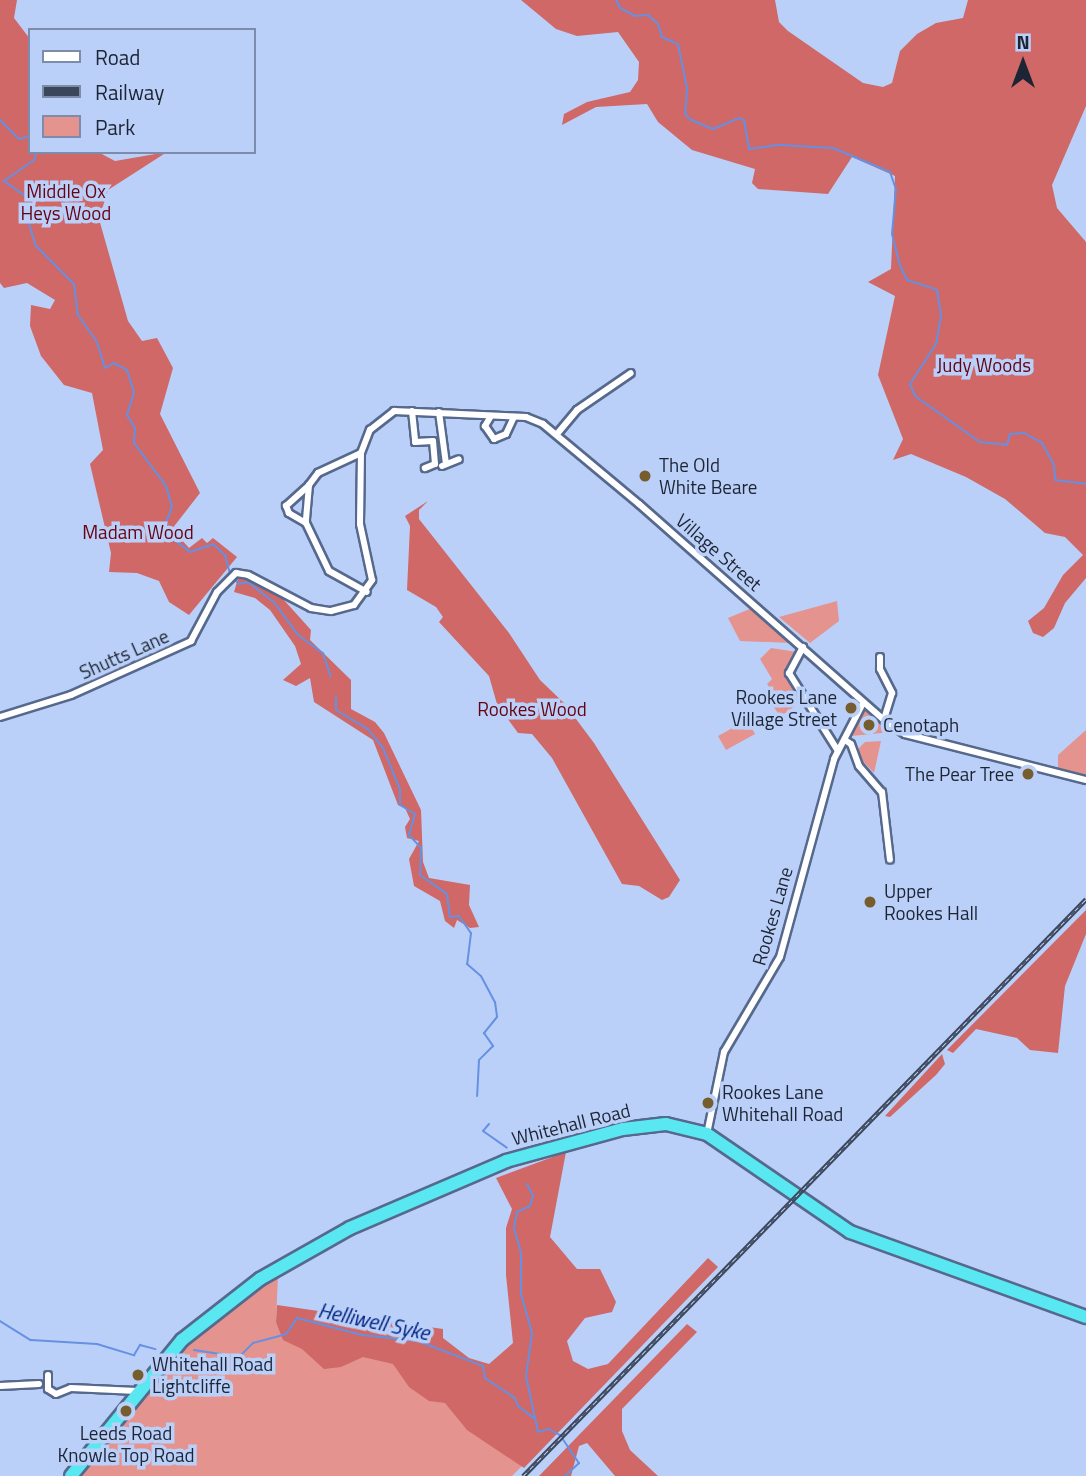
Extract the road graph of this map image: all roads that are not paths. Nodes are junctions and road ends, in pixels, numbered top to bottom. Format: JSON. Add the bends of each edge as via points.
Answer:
{"nodes":[{"id":1,"x":631,"y":373,"type":"dead end"},
{"id":2,"x":412,"y":411,"type":"junction"},
{"id":3,"x":439,"y":412,"type":"junction"},
{"id":4,"x":491,"y":416,"type":"junction"},
{"id":5,"x":514,"y":417,"type":"junction"},
{"id":6,"x":557,"y":434,"type":"junction"},
{"id":7,"x":361,"y":453,"type":"junction"},
{"id":8,"x":459,"y":459,"type":"dead end"},
{"id":9,"x":425,"y":468,"type":"dead end"},
{"id":10,"x":309,"y":485,"type":"junction"},
{"id":11,"x":306,"y":523,"type":"junction"},
{"id":12,"x":367,"y":592,"type":"junction"},
{"id":13,"x":803,"y":647,"type":"junction"},
{"id":14,"x":880,"y":657,"type":"dead end"},
{"id":15,"x":863,"y":703,"type":"junction"},
{"id":16,"x":0,"y":717,"type":"edge"},
{"id":17,"x":884,"y":720,"type":"junction"},
{"id":18,"x":845,"y":740,"type":"junction"},
{"id":19,"x":838,"y":751,"type":"junction"},
{"id":20,"x":1086,"y":780,"type":"edge"},
{"id":21,"x":890,"y":860,"type":"dead end"},
{"id":22,"x":707,"y":1133,"type":"junction"},
{"id":23,"x":1086,"y":1317,"type":"edge"},
{"id":24,"x":48,"y":1375,"type":"dead end"},
{"id":25,"x":39,"y":1384,"type":"dead end"},
{"id":26,"x":0,"y":1386,"type":"edge"},
{"id":27,"x":137,"y":1391,"type":"junction"},
{"id":28,"x":71,"y":1476,"type":"edge"}],
"edges":[{"from":1,"to":6,"type":"street","via":[[577,410]]},
{"from":2,"to":3,"type":"street","name":"Village Street"},
{"from":2,"to":7,"type":"street","name":"Village Street","via":[[394,411],[377,423]]},
{"from":2,"to":9,"type":"street","via":[[415,442],[433,441],[435,464]]},
{"from":3,"to":4,"type":"street","name":"Village Street"},
{"from":3,"to":8,"type":"street","via":[[444,465]]},
{"from":4,"to":5,"type":"street","name":"Village Street"},
{"from":4,"to":5,"type":"street","via":[[485,426],[494,439],[506,434]]},
{"from":5,"to":6,"type":"street","name":"Village Street","via":[[535,419]]},
{"from":6,"to":13,"type":"street","name":"Village Street"},
{"from":7,"to":10,"type":"street","via":[[324,468]]},
{"from":7,"to":12,"type":"street","via":[[360,524],[372,571]]},
{"from":10,"to":11,"type":"street"},
{"from":10,"to":11,"type":"street","via":[[286,506]]},
{"from":11,"to":12,"type":"street","via":[[329,571]]},
{"from":12,"to":16,"type":"street","name":"Shutts Lane","via":[[343,610],[311,608],[237,573],[228,579],[191,641],[71,695]]},
{"from":13,"to":15,"type":"street","name":"Village Street"},
{"from":13,"to":19,"type":"street","via":[[789,673]]},
{"from":14,"to":17,"type":"street","via":[[880,669],[892,693]]},
{"from":15,"to":17,"type":"street","name":"Village Street"},
{"from":15,"to":18,"type":"street","name":"Rookes Lane"},
{"from":17,"to":20,"type":"street","name":"Village Street","via":[[905,734]]},
{"from":18,"to":19,"type":"street","name":"Rookes Lane"},
{"from":18,"to":21,"type":"street","via":[[859,766],[882,792]]},
{"from":19,"to":22,"type":"street","name":"Rookes Lane","via":[[780,957],[724,1052]]},
{"from":22,"to":23,"type":"highway","name":"Whitehall Road","via":[[850,1232]]},
{"from":22,"to":27,"type":"highway","name":"Whitehall Road","via":[[666,1124],[600,1134],[506,1161],[350,1228],[234,1296],[182,1340]]},
{"from":24,"to":27,"type":"street","via":[[48,1389],[56,1394],[71,1388]]},
{"from":25,"to":26,"type":"street"},
{"from":27,"to":28,"type":"highway","name":"Whitehall Road"}]}
